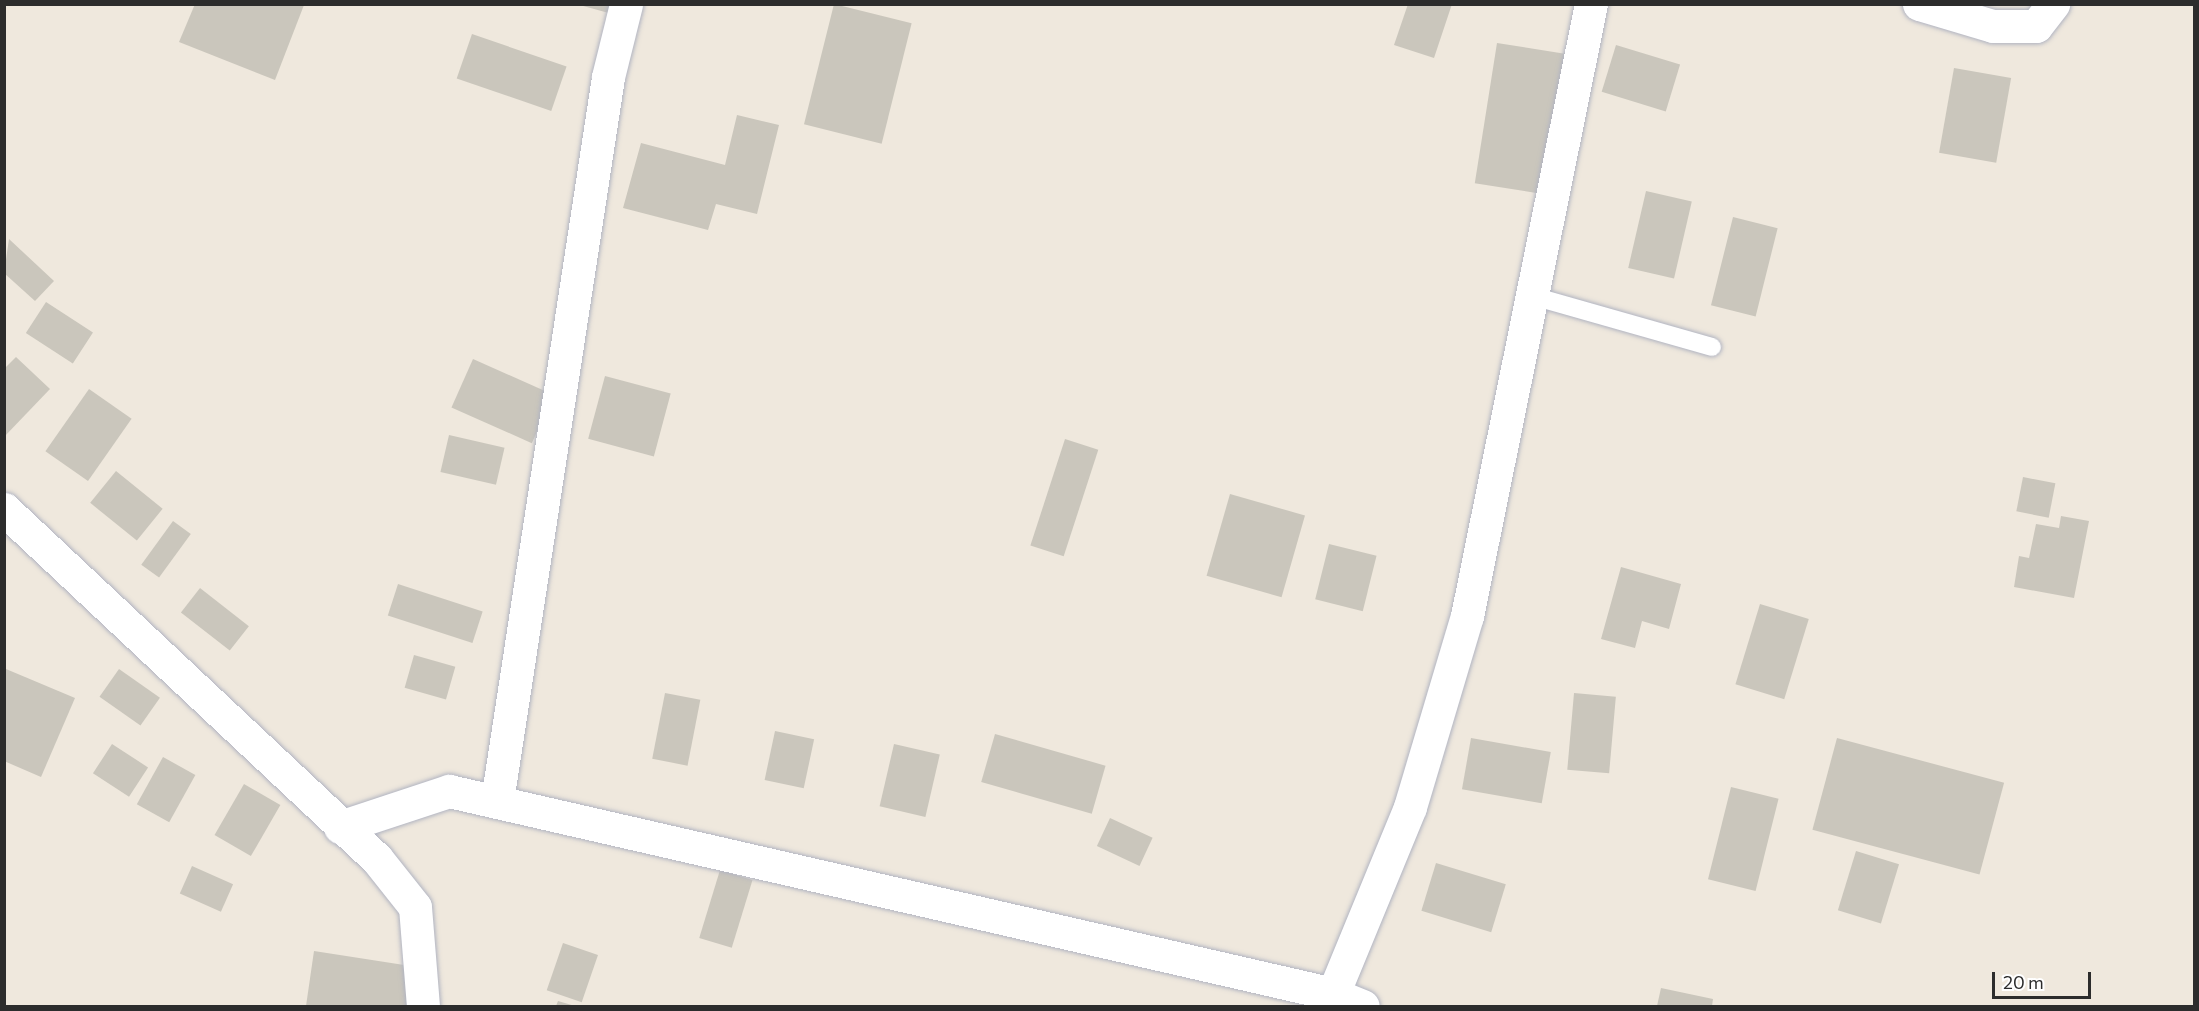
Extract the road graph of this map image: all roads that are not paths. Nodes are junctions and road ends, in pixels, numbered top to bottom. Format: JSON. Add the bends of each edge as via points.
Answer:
{"nodes":[{"id":1,"x":627,"y":4,"type":"edge"},
{"id":2,"x":1591,"y":4,"type":"edge"},
{"id":3,"x":1919,"y":4,"type":"edge"},
{"id":4,"x":2054,"y":4,"type":"edge"},
{"id":5,"x":1533,"y":296,"type":"junction"},
{"id":6,"x":1712,"y":347,"type":"dead end"},
{"id":7,"x":4,"y":509,"type":"edge"},
{"id":8,"x":497,"y":801,"type":"junction"},
{"id":9,"x":340,"y":827,"type":"junction"},
{"id":10,"x":1333,"y":994,"type":"junction"},
{"id":11,"x":423,"y":1006,"type":"edge"},
{"id":12,"x":1363,"y":1006,"type":"edge"}],
"edges":[{"from":1,"to":8,"type":"street","via":[[608,77]]},
{"from":2,"to":5,"type":"street"},
{"from":3,"to":4,"type":"street","via":[[1993,26],[2036,26]]},
{"from":5,"to":6,"type":"lane"},
{"from":5,"to":10,"type":"street","via":[[1467,616],[1410,807]]},
{"from":7,"to":9,"type":"street"},
{"from":8,"to":9,"type":"street","via":[[449,791]]},
{"from":8,"to":10,"type":"street"},
{"from":9,"to":11,"type":"street","via":[[377,859],[415,907]]},
{"from":10,"to":12,"type":"street"}]}
